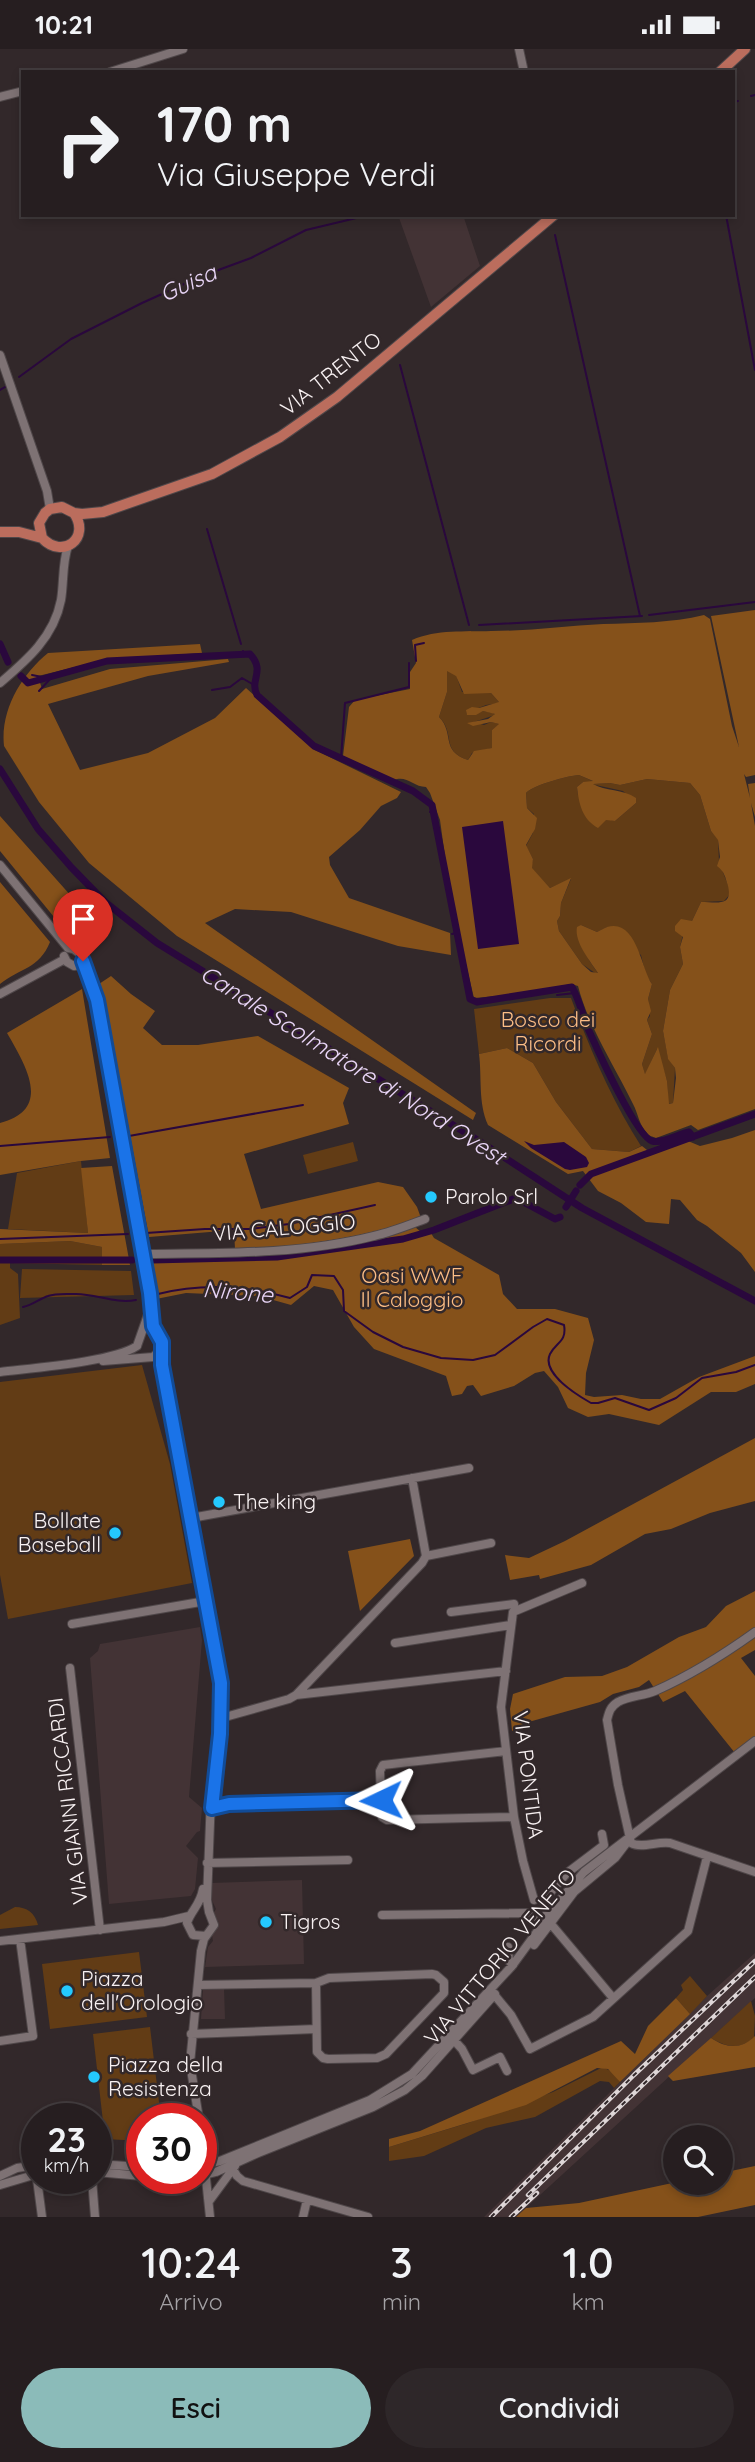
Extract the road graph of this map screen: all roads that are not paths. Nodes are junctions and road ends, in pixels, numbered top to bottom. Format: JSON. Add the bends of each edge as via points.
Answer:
{"nodes":[{"id":1,"x":183,"y":49,"type":"edge"},
{"id":2,"x":519,"y":49,"type":"edge"},
{"id":3,"x":745,"y":49,"type":"edge"},
{"id":4,"x":116,"y":70,"type":"edge"},
{"id":5,"x":524,"y":70,"type":"edge"},
{"id":6,"x":722,"y":70,"type":"edge"},
{"id":7,"x":21,"y":92,"type":"edge"},
{"id":8,"x":0,"y":97,"type":"edge"},
{"id":9,"x":552,"y":217,"type":"edge"},
{"id":10,"x":0,"y":355,"type":"edge"},
{"id":11,"x":54,"y":508,"type":"junction"},
{"id":12,"x":103,"y":512,"type":"junction"},
{"id":13,"x":74,"y":513,"type":"junction"},
{"id":14,"x":39,"y":523,"type":"junction"},
{"id":15,"x":79,"y":529,"type":"junction"},
{"id":16,"x":19,"y":532,"type":"junction"},
{"id":17,"x":0,"y":533,"type":"edge"},
{"id":18,"x":42,"y":538,"type":"junction"},
{"id":19,"x":68,"y":546,"type":"junction"},
{"id":20,"x":54,"y":547,"type":"junction"},
{"id":21,"x":62,"y":569,"type":"junction"},
{"id":22,"x":0,"y":683,"type":"edge"},
{"id":23,"x":0,"y":865,"type":"edge"},
{"id":24,"x":68,"y":948,"type":"junction"},
{"id":25,"x":65,"y":959,"type":"junction"},
{"id":26,"x":81,"y":963,"type":"junction"},
{"id":27,"x":0,"y":994,"type":"edge"},
{"id":28,"x":425,"y":1219,"type":"dead end"},
{"id":29,"x":143,"y":1254,"type":"junction"},
{"id":30,"x":150,"y":1306,"type":"junction"},
{"id":31,"x":157,"y":1335,"type":"junction"},
{"id":32,"x":142,"y":1336,"type":"junction"},
{"id":33,"x":138,"y":1346,"type":"junction"},
{"id":34,"x":161,"y":1350,"type":"junction"},
{"id":35,"x":148,"y":1357,"type":"junction"},
{"id":36,"x":83,"y":1361,"type":"junction"},
{"id":37,"x":0,"y":1372,"type":"edge"},
{"id":38,"x":168,"y":1390,"type":"junction"},
{"id":39,"x":469,"y":1468,"type":"dead end"},
{"id":40,"x":412,"y":1478,"type":"junction"},
{"id":41,"x":191,"y":1518,"type":"junction"},
{"id":42,"x":491,"y":1543,"type":"dead end"},
{"id":43,"x":426,"y":1556,"type":"junction"},
{"id":44,"x":582,"y":1583,"type":"dead end"},
{"id":45,"x":206,"y":1601,"type":"junction"},
{"id":46,"x":513,"y":1608,"type":"junction"},
{"id":47,"x":451,"y":1612,"type":"dead end"},
{"id":48,"x":72,"y":1625,"type":"dead end"},
{"id":49,"x":511,"y":1625,"type":"junction"},
{"id":50,"x":755,"y":1632,"type":"edge"},
{"id":51,"x":395,"y":1643,"type":"dead end"},
{"id":52,"x":70,"y":1668,"type":"dead end"},
{"id":53,"x":506,"y":1671,"type":"junction"},
{"id":54,"x":296,"y":1695,"type":"junction"},
{"id":55,"x":218,"y":1719,"type":"junction"},
{"id":56,"x":755,"y":1741,"type":"edge"},
{"id":57,"x":506,"y":1751,"type":"junction"},
{"id":58,"x":381,"y":1800,"type":"junction"},
{"id":59,"x":212,"y":1805,"type":"junction"},
{"id":60,"x":513,"y":1817,"type":"junction"},
{"id":61,"x":602,"y":1834,"type":"dead end"},
{"id":62,"x":629,"y":1839,"type":"junction"},
{"id":63,"x":707,"y":1857,"type":"junction"},
{"id":64,"x":348,"y":1860,"type":"dead end"},
{"id":65,"x":207,"y":1867,"type":"junction"},
{"id":66,"x":755,"y":1871,"type":"edge"},
{"id":67,"x":534,"y":1900,"type":"dead end"},
{"id":68,"x":209,"y":1912,"type":"junction"},
{"id":69,"x":191,"y":1915,"type":"junction"},
{"id":70,"x":382,"y":1915,"type":"dead end"},
{"id":71,"x":548,"y":1921,"type":"junction"},
{"id":72,"x":166,"y":1922,"type":"junction"},
{"id":73,"x":188,"y":1929,"type":"junction"},
{"id":74,"x":100,"y":1930,"type":"junction"},
{"id":75,"x":195,"y":1936,"type":"junction"},
{"id":76,"x":206,"y":1936,"type":"junction"},
{"id":77,"x":20,"y":1939,"type":"junction"},
{"id":78,"x":0,"y":1941,"type":"edge"},
{"id":79,"x":508,"y":1947,"type":"dead end"},
{"id":80,"x":513,"y":1965,"type":"junction"},
{"id":81,"x":198,"y":1983,"type":"junction"},
{"id":82,"x":316,"y":1983,"type":"junction"},
{"id":83,"x":493,"y":1993,"type":"junction"},
{"id":84,"x":613,"y":1998,"type":"junction"},
{"id":85,"x":316,"y":2029,"type":"junction"},
{"id":86,"x":191,"y":2034,"type":"junction"},
{"id":87,"x":451,"y":2038,"type":"junction"},
{"id":88,"x":0,"y":2041,"type":"edge"},
{"id":89,"x":507,"y":2071,"type":"dead end"},
{"id":90,"x":196,"y":2103,"type":"edge"},
{"id":91,"x":217,"y":2160,"type":"edge"},
{"id":92,"x":21,"y":2167,"type":"edge"},
{"id":93,"x":231,"y":2167,"type":"junction"},
{"id":94,"x":217,"y":2171,"type":"edge"},
{"id":95,"x":0,"y":2176,"type":"edge"},
{"id":96,"x":21,"y":2179,"type":"edge"},
{"id":97,"x":0,"y":2185,"type":"edge"},
{"id":98,"x":39,"y":2194,"type":"edge"},
{"id":99,"x":93,"y":2194,"type":"edge"},
{"id":100,"x":207,"y":2194,"type":"edge"},
{"id":101,"x":307,"y":2200,"type":"junction"},
{"id":102,"x":209,"y":2203,"type":"junction"},
{"id":103,"x":42,"y":2217,"type":"edge"},
{"id":104,"x":95,"y":2217,"type":"edge"},
{"id":105,"x":210,"y":2217,"type":"edge"},
{"id":106,"x":303,"y":2217,"type":"edge"},
{"id":107,"x":368,"y":2217,"type":"edge"}],
"edges":[{"from":1,"to":4,"type":"street"},
{"from":2,"to":5,"type":"street"},
{"from":3,"to":6,"type":"main road"},
{"from":7,"to":8,"type":"street"},
{"from":9,"to":12,"type":"main road","name":"VIA TRENTO","via":[[304,422],[225,468]]},
{"from":10,"to":11,"type":"street"},
{"from":11,"to":13,"type":"main road","name":"VIA TRENTO"},
{"from":11,"to":14,"type":"main road"},
{"from":12,"to":13,"type":"main road","name":"VIA TRENTO"},
{"from":12,"to":15,"type":"main road","name":"VIA TRENTO"},
{"from":13,"to":15,"type":"main road"},
{"from":14,"to":16,"type":"main road"},
{"from":14,"to":18,"type":"main road"},
{"from":15,"to":19,"type":"main road","name":"VIA TRENTO"},
{"from":16,"to":17,"type":"main road"},
{"from":16,"to":18,"type":"main road"},
{"from":18,"to":20,"type":"main road"},
{"from":19,"to":20,"type":"main road"},
{"from":19,"to":21,"type":"street","name":"VIA TRENTO"},
{"from":20,"to":21,"type":"street","name":"VIA TRENTO"},
{"from":21,"to":22,"type":"street","name":"VIA TRENTO","via":[[60,602],[52,626],[36,651]]},
{"from":23,"to":24,"type":"street"},
{"from":24,"to":25,"type":"street"},
{"from":24,"to":26,"type":"street","via":[[78,950]]},
{"from":25,"to":26,"type":"street","via":[[71,965]]},
{"from":25,"to":27,"type":"street"},
{"from":26,"to":29,"type":"street","via":[[94,989]]},
{"from":28,"to":29,"type":"street","name":"VIA CALOGGIO","via":[[336,1244],[276,1251]]},
{"from":29,"to":30,"type":"street"},
{"from":30,"to":31,"type":"street"},
{"from":30,"to":32,"type":"street"},
{"from":31,"to":32,"type":"street"},
{"from":31,"to":34,"type":"street"},
{"from":32,"to":33,"type":"street"},
{"from":33,"to":35,"type":"street"},
{"from":33,"to":36,"type":"street"},
{"from":34,"to":35,"type":"street"},
{"from":34,"to":38,"type":"street"},
{"from":35,"to":36,"type":"street"},
{"from":35,"to":38,"type":"street"},
{"from":36,"to":37,"type":"street"},
{"from":38,"to":41,"type":"street"},
{"from":39,"to":40,"type":"street"},
{"from":40,"to":41,"type":"street"},
{"from":40,"to":43,"type":"street"},
{"from":41,"to":45,"type":"street"},
{"from":42,"to":43,"type":"street"},
{"from":43,"to":54,"type":"street"},
{"from":44,"to":46,"type":"street"},
{"from":45,"to":48,"type":"street"},
{"from":45,"to":55,"type":"street","via":[[216,1658]]},
{"from":46,"to":47,"type":"street"},
{"from":46,"to":49,"type":"street","name":"VIA PONTIDA"},
{"from":49,"to":51,"type":"street"},
{"from":49,"to":53,"type":"street","name":"VIA PONTIDA"},
{"from":50,"to":62,"type":"street","via":[[723,1656],[609,1710],[608,1733]]},
{"from":52,"to":74,"type":"street","name":"VIA GIANNI RICCARDI"},
{"from":53,"to":54,"type":"street"},
{"from":53,"to":57,"type":"street","name":"VIA PONTIDA","via":[[502,1702]]},
{"from":54,"to":55,"type":"street"},
{"from":55,"to":59,"type":"street"},
{"from":56,"to":62,"type":"street","name":"VIA VITTORIO VENETO"},
{"from":57,"to":58,"type":"street","via":[[383,1765]]},
{"from":57,"to":60,"type":"street","name":"VIA PONTIDA"},
{"from":58,"to":59,"type":"street"},
{"from":58,"to":60,"type":"street","via":[[387,1820]]},
{"from":59,"to":65,"type":"street"},
{"from":60,"to":67,"type":"street","name":"VIA PONTIDA"},
{"from":61,"to":71,"type":"street","via":[[604,1845],[567,1873],[543,1902]]},
{"from":62,"to":63,"type":"street","via":[[634,1845],[665,1842]]},
{"from":62,"to":71,"type":"street","name":"VIA VITTORIO VENETO","via":[[584,1873]]},
{"from":63,"to":66,"type":"street"},
{"from":63,"to":84,"type":"street","via":[[688,1931]]},
{"from":64,"to":65,"type":"street"},
{"from":65,"to":68,"type":"street"},
{"from":65,"to":69,"type":"street","via":[[201,1899]]},
{"from":68,"to":69,"type":"street"},
{"from":68,"to":76,"type":"street","via":[[214,1925]]},
{"from":69,"to":72,"type":"street"},
{"from":69,"to":73,"type":"street"},
{"from":70,"to":71,"type":"street","via":[[525,1913]]},
{"from":71,"to":80,"type":"street","name":"VIA VITTORIO VENETO"},
{"from":71,"to":83,"type":"street","name":"VIA VITTORIO VENETO"},
{"from":71,"to":84,"type":"street"},
{"from":72,"to":73,"type":"street"},
{"from":72,"to":74,"type":"street"},
{"from":73,"to":75,"type":"street"},
{"from":74,"to":77,"type":"street"},
{"from":75,"to":76,"type":"street"},
{"from":75,"to":81,"type":"street"},
{"from":76,"to":81,"type":"street"},
{"from":77,"to":78,"type":"street"},
{"from":77,"to":88,"type":"street","via":[[33,2036]]},
{"from":79,"to":80,"type":"street"},
{"from":80,"to":83,"type":"street","name":"VIA VITTORIO VENETO"},
{"from":81,"to":82,"type":"street"},
{"from":81,"to":86,"type":"street"},
{"from":82,"to":85,"type":"street"},
{"from":82,"to":85,"type":"street","via":[[329,1978],[432,1974],[441,1978],[445,1988],[382,2056],[323,2058],[317,2052]]},
{"from":83,"to":84,"type":"street","via":[[530,2049],[593,2017]]},
{"from":83,"to":87,"type":"street","name":"VIA VITTORIO VENETO"},
{"from":85,"to":86,"type":"street"},
{"from":86,"to":90,"type":"street","via":[[190,2075]]},
{"from":87,"to":89,"type":"street","via":[[473,2070],[500,2057]]},
{"from":87,"to":91,"type":"street","name":"VIA VITTORIO VENETO","via":[[386,2092]]},
{"from":87,"to":93,"type":"street","name":"VIA VITTORIO VENETO","via":[[422,2076],[392,2098]]},
{"from":92,"to":95,"type":"street"},
{"from":93,"to":94,"type":"street","name":"VIA VITTORIO VENETO"},
{"from":93,"to":101,"type":"street","via":[[243,2181]]},
{"from":93,"to":102,"type":"street"},
{"from":96,"to":97,"type":"street"},
{"from":98,"to":103,"type":"street"},
{"from":99,"to":104,"type":"street"},
{"from":100,"to":102,"type":"street"},
{"from":101,"to":106,"type":"street"},
{"from":101,"to":107,"type":"street"},
{"from":102,"to":105,"type":"street"}]}
